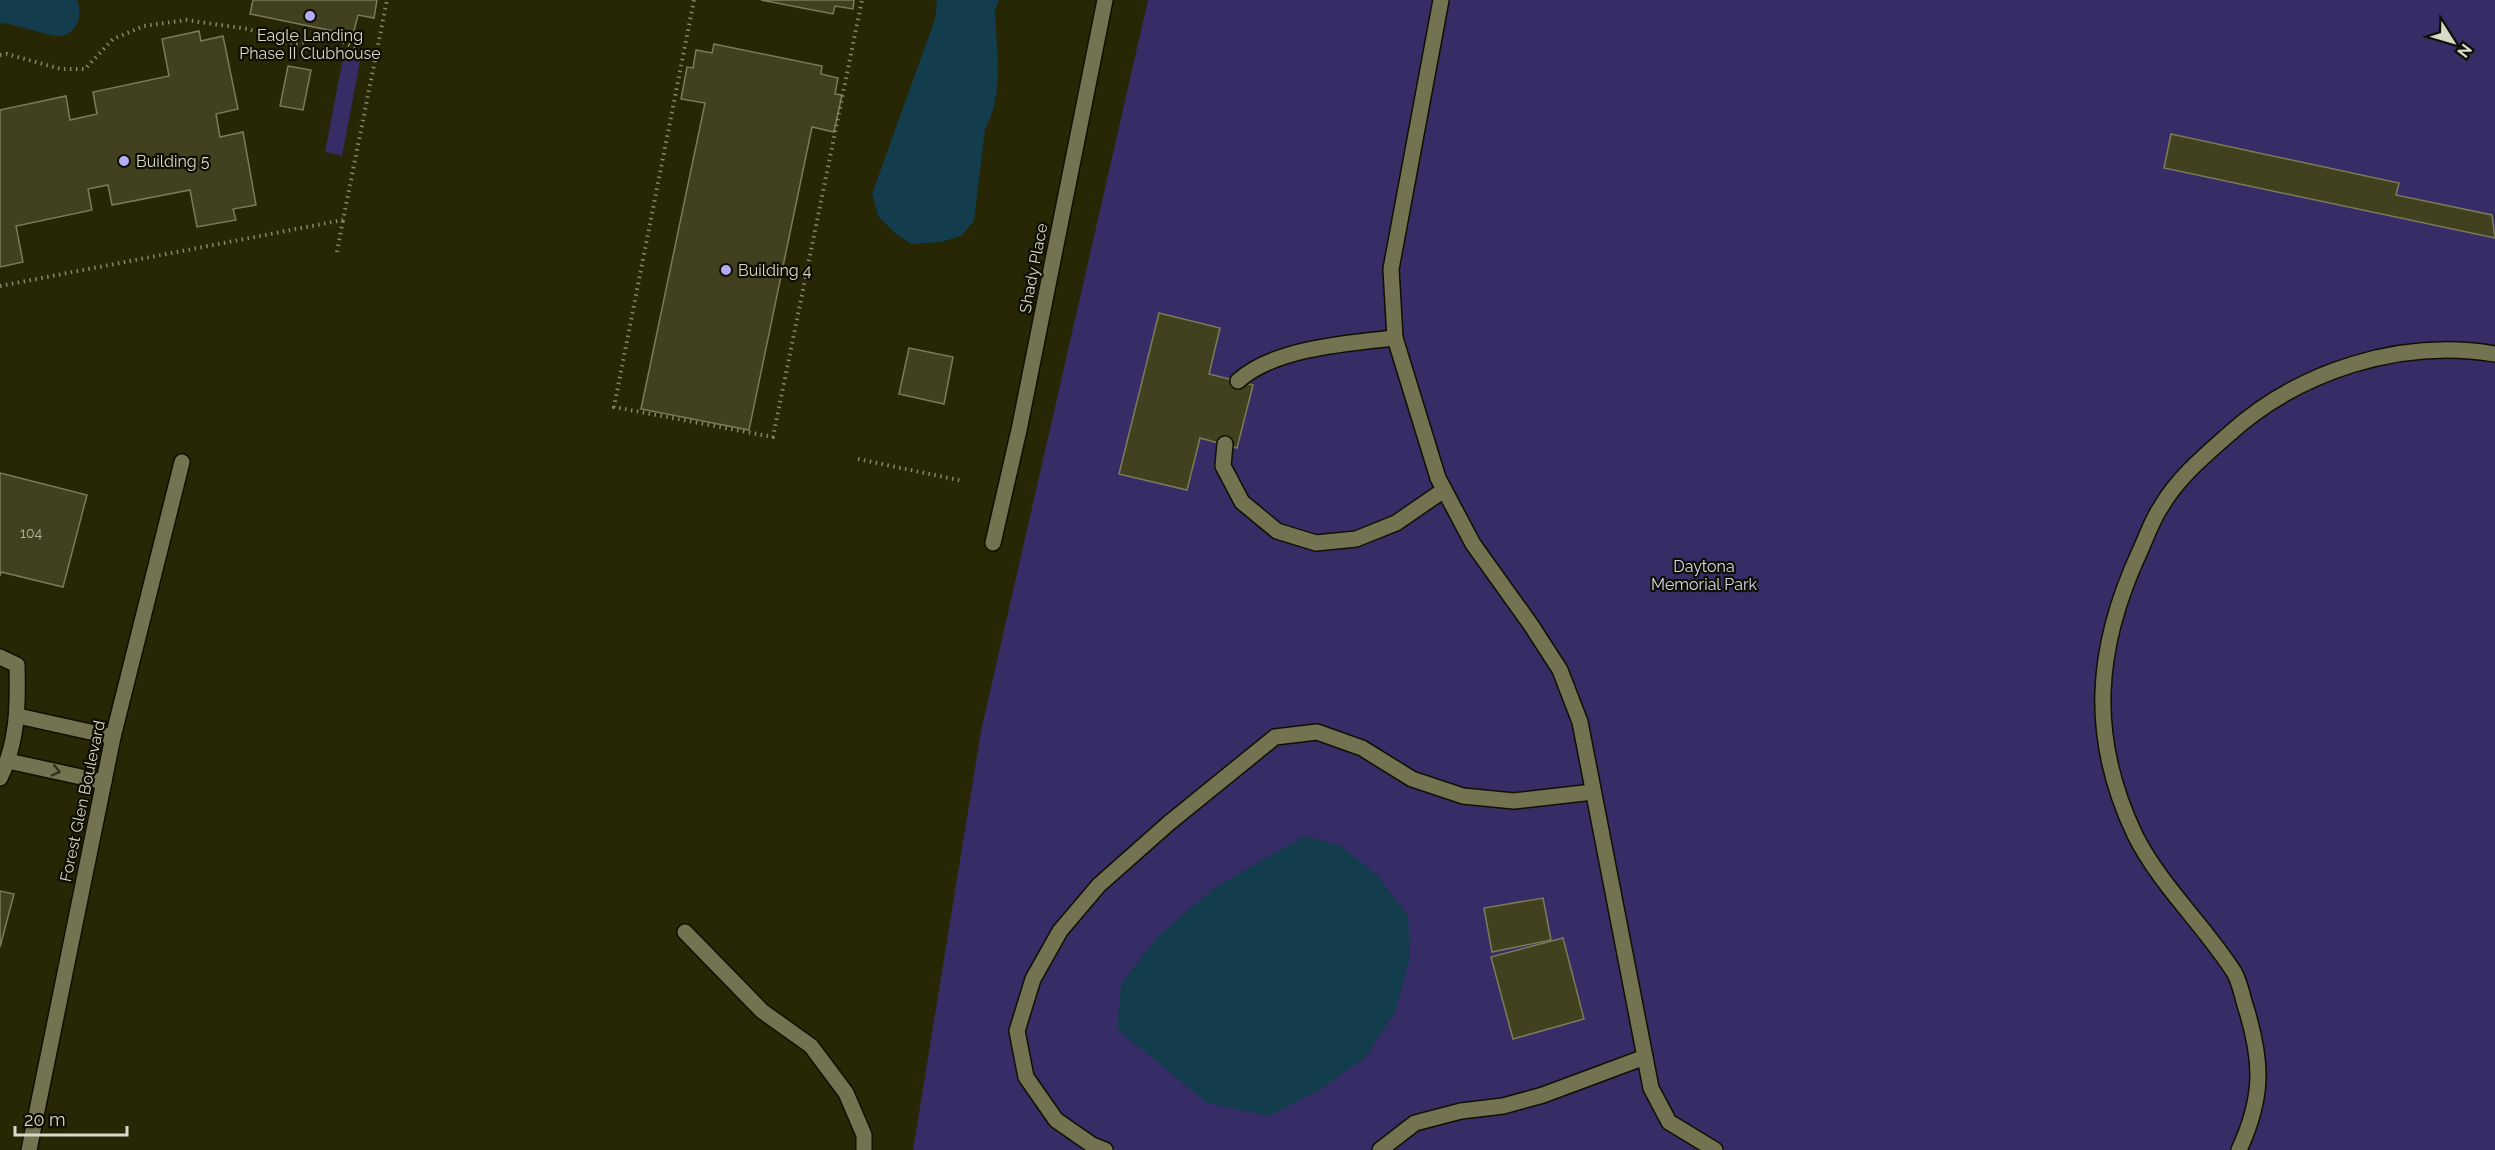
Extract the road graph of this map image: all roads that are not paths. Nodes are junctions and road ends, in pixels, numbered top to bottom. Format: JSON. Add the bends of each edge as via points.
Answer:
{"nodes":[{"id":1,"x":1105,"y":0,"type":"edge"},
{"id":2,"x":1442,"y":0,"type":"edge"},
{"id":3,"x":1395,"y":338,"type":"junction"},
{"id":4,"x":2495,"y":354,"type":"edge"},
{"id":5,"x":1238,"y":381,"type":"dead end"},
{"id":6,"x":1225,"y":444,"type":"dead end"},
{"id":7,"x":183,"y":462,"type":"dead end"},
{"id":8,"x":1444,"y":490,"type":"junction"},
{"id":9,"x":993,"y":543,"type":"dead end"},
{"id":10,"x":0,"y":657,"type":"edge"},
{"id":11,"x":18,"y":716,"type":"junction"},
{"id":12,"x":113,"y":737,"type":"junction"},
{"id":13,"x":9,"y":761,"type":"junction"},
{"id":14,"x":0,"y":778,"type":"edge"},
{"id":15,"x":104,"y":782,"type":"junction"},
{"id":16,"x":1593,"y":792,"type":"junction"},
{"id":17,"x":685,"y":932,"type":"dead end"},
{"id":18,"x":1645,"y":1057,"type":"junction"},
{"id":19,"x":29,"y":1150,"type":"edge"},
{"id":20,"x":864,"y":1150,"type":"edge"},
{"id":21,"x":1105,"y":1150,"type":"edge"},
{"id":22,"x":1380,"y":1150,"type":"edge"},
{"id":23,"x":1715,"y":1150,"type":"edge"},
{"id":24,"x":2239,"y":1150,"type":"edge"}],
"edges":[{"from":1,"to":9,"type":"street","name":"Shady Place"},
{"from":2,"to":3,"type":"street","via":[[1391,269]]},
{"from":3,"to":5,"type":"street","via":[[1340,343],[1286,356]]},
{"from":3,"to":8,"type":"street"},
{"from":4,"to":24,"type":"street","via":[[2427,349],[2373,359],[2309,380],[2247,418],[2201,459],[2161,505],[2130,572],[2110,631],[2101,685],[2104,733],[2116,784],[2136,836],[2166,883],[2236,974],[2250,1022],[2260,1068],[2254,1117]]},
{"from":6,"to":8,"type":"street","via":[[1223,465],[1242,502],[1277,531],[1316,543],[1356,539],[1396,523]]},
{"from":7,"to":12,"type":"street","name":"Forest Glen Boulevard"},
{"from":8,"to":16,"type":"street","via":[[1473,544],[1560,670],[1580,722]]},
{"from":10,"to":11,"type":"street","via":[[17,665]]},
{"from":11,"to":12,"type":"street"},
{"from":11,"to":13,"type":"street"},
{"from":12,"to":15,"type":"street","name":"Forest Glen Boulevard"},
{"from":13,"to":14,"type":"street"},
{"from":13,"to":15,"type":"street","one_way":true},
{"from":15,"to":19,"type":"street","name":"Forest Glen Boulevard"},
{"from":16,"to":18,"type":"street"},
{"from":16,"to":21,"type":"street","via":[[1514,801],[1463,796],[1412,779],[1362,748],[1317,732],[1275,737],[1099,885],[1060,931],[1033,979],[1017,1031],[1026,1077],[1056,1120]]},
{"from":17,"to":20,"type":"street","via":[[762,1011],[811,1046],[846,1093],[864,1135]]},
{"from":18,"to":22,"type":"street","via":[[1543,1095],[1415,1123]]},
{"from":18,"to":23,"type":"street","via":[[1651,1088],[1669,1122]]}]}
